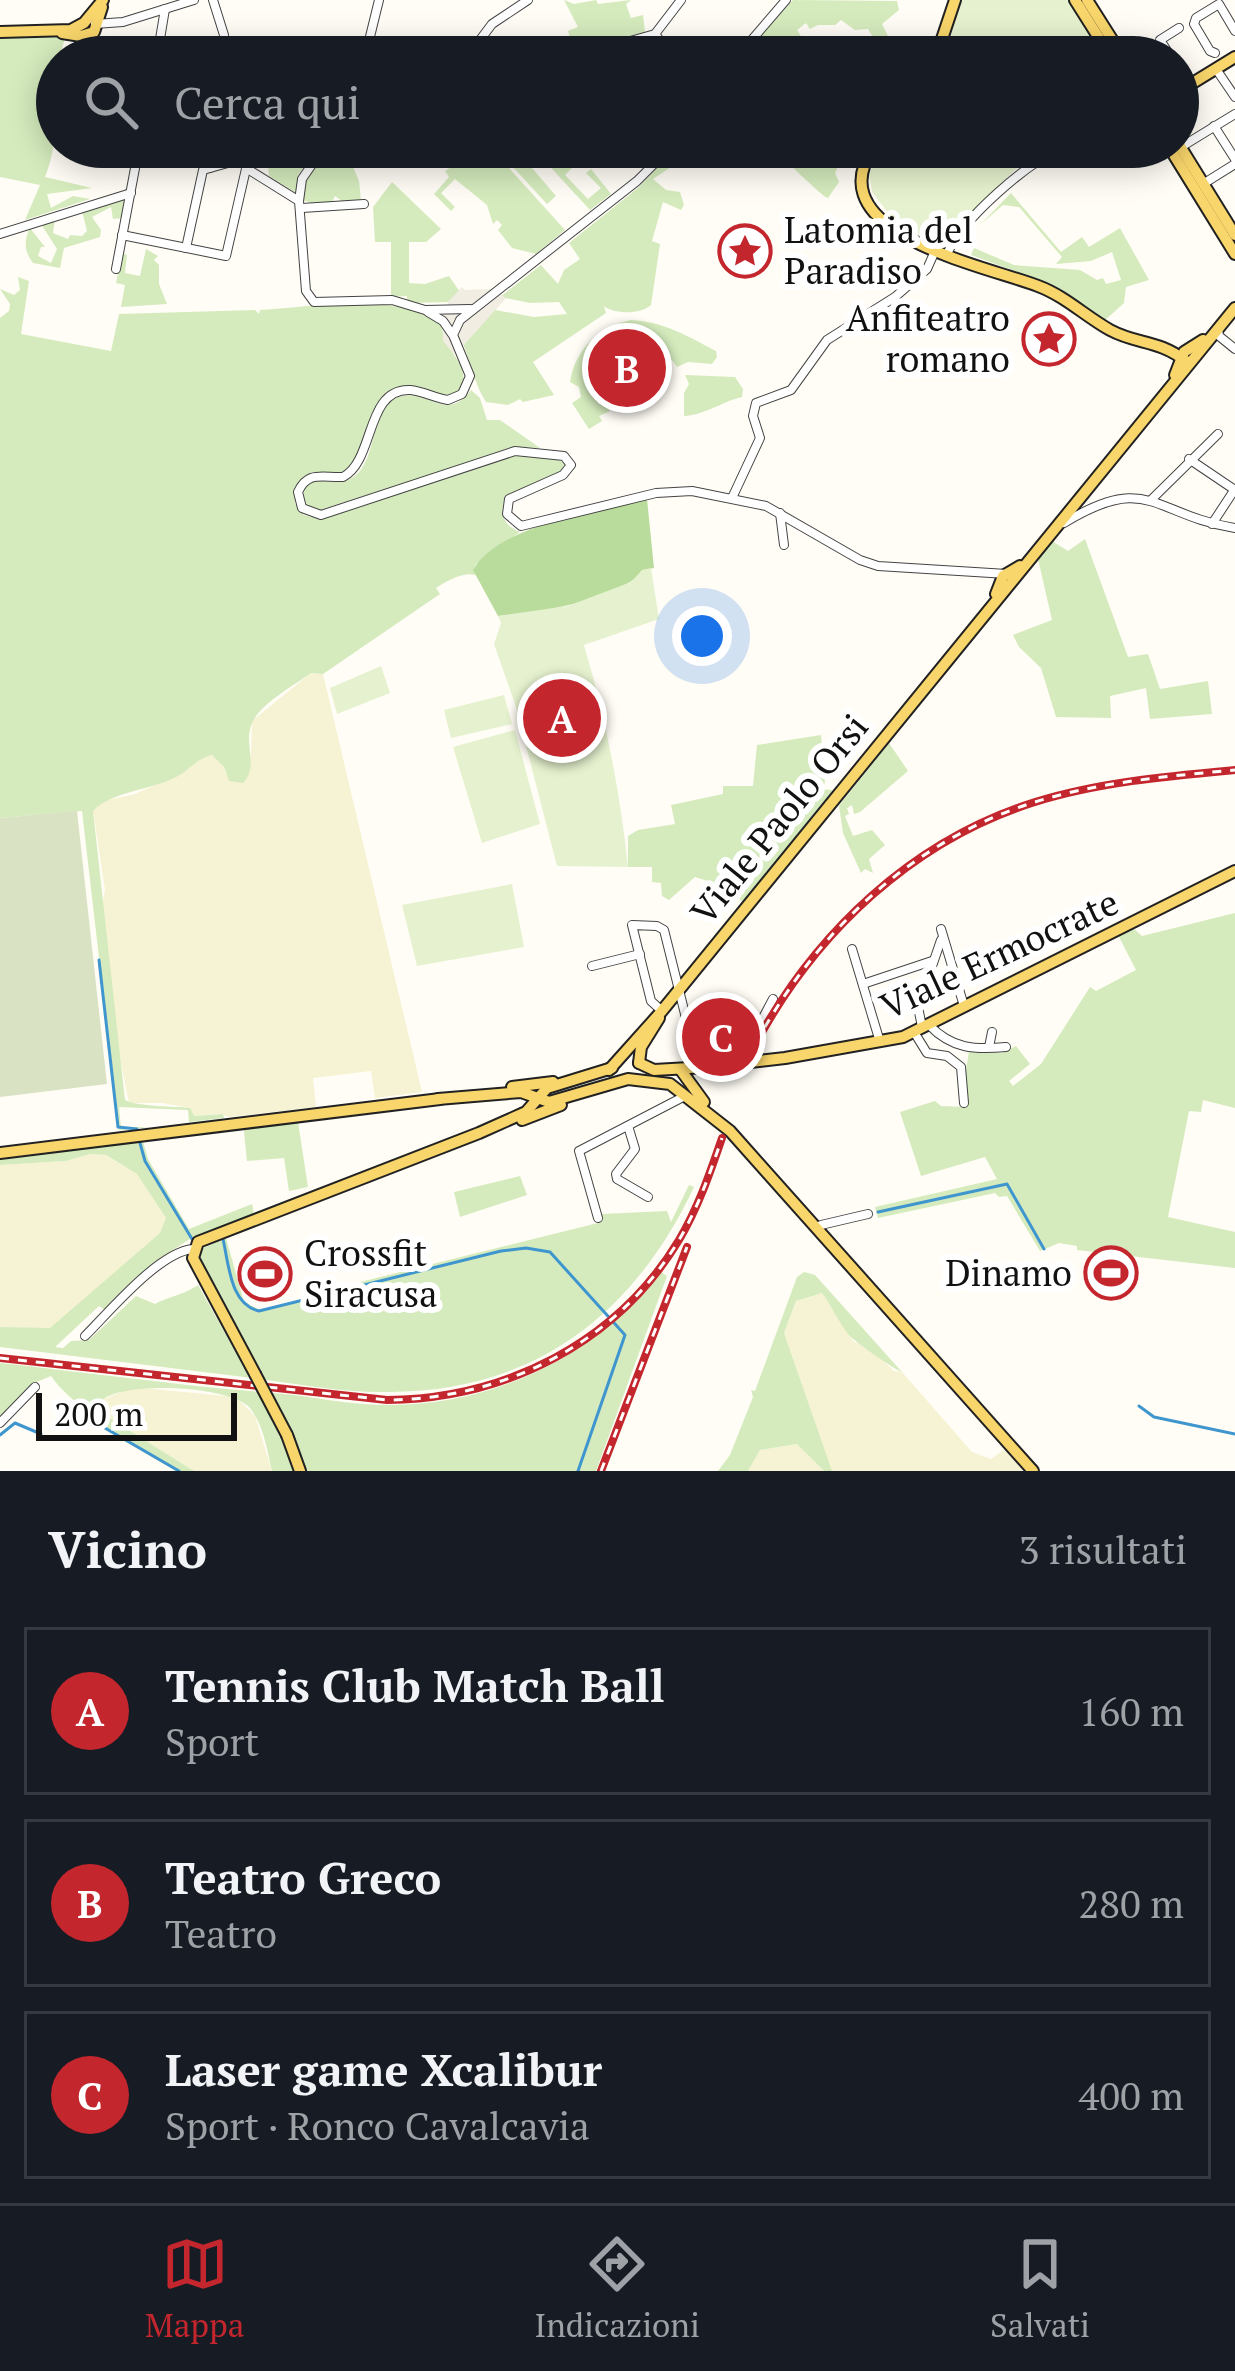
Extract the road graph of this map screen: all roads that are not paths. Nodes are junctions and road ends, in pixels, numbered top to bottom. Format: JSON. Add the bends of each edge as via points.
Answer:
{"nodes":[{"id":1,"x":104,"y":0,"type":"edge"},
{"id":2,"x":194,"y":0,"type":"edge"},
{"id":3,"x":213,"y":0,"type":"edge"},
{"id":4,"x":379,"y":0,"type":"edge"},
{"id":5,"x":528,"y":0,"type":"edge"},
{"id":6,"x":681,"y":0,"type":"edge"},
{"id":7,"x":786,"y":0,"type":"edge"},
{"id":8,"x":955,"y":0,"type":"edge"},
{"id":9,"x":1075,"y":0,"type":"edge"},
{"id":10,"x":1087,"y":0,"type":"edge"},
{"id":11,"x":165,"y":9,"type":"junction"},
{"id":12,"x":91,"y":27,"type":"junction"},
{"id":13,"x":1179,"y":28,"type":"dead end"},
{"id":14,"x":1235,"y":31,"type":"edge"},
{"id":15,"x":0,"y":32,"type":"edge"},
{"id":16,"x":655,"y":34,"type":"joint"},
{"id":17,"x":224,"y":35,"type":"dead end"},
{"id":18,"x":160,"y":36,"type":"edge"},
{"id":19,"x":370,"y":36,"type":"edge"},
{"id":20,"x":483,"y":36,"type":"edge"},
{"id":21,"x":648,"y":36,"type":"edge"},
{"id":22,"x":755,"y":36,"type":"edge"},
{"id":23,"x":943,"y":36,"type":"edge"},
{"id":24,"x":1098,"y":36,"type":"edge"},
{"id":25,"x":1110,"y":36,"type":"edge"},
{"id":26,"x":1166,"y":36,"type":"edge"},
{"id":27,"x":1215,"y":53,"type":"dead end"},
{"id":28,"x":1235,"y":57,"type":"edge"},
{"id":29,"x":1216,"y":69,"type":"junction"},
{"id":30,"x":1199,"y":79,"type":"edge"},
{"id":31,"x":1235,"y":97,"type":"edge"},
{"id":32,"x":1235,"y":114,"type":"edge"},
{"id":33,"x":1214,"y":127,"type":"junction"},
{"id":34,"x":1199,"y":134,"type":"edge"},
{"id":35,"x":1235,"y":161,"type":"edge"},
{"id":36,"x":136,"y":168,"type":"edge"},
{"id":37,"x":211,"y":168,"type":"edge"},
{"id":38,"x":246,"y":168,"type":"joint"},
{"id":39,"x":310,"y":168,"type":"edge"},
{"id":40,"x":650,"y":168,"type":"edge"},
{"id":41,"x":864,"y":168,"type":"edge"},
{"id":42,"x":1028,"y":168,"type":"edge"},
{"id":43,"x":1188,"y":168,"type":"edge"},
{"id":44,"x":1192,"y":168,"type":"edge"},
{"id":45,"x":206,"y":170,"type":"joint"},
{"id":46,"x":1203,"y":184,"type":"junction"},
{"id":47,"x":131,"y":193,"type":"junction"},
{"id":48,"x":300,"y":204,"type":"junction"},
{"id":49,"x":364,"y":204,"type":"dead end"},
{"id":50,"x":0,"y":234,"type":"edge"},
{"id":51,"x":122,"y":235,"type":"junction"},
{"id":52,"x":1235,"y":235,"type":"edge"},
{"id":53,"x":186,"y":248,"type":"junction"},
{"id":54,"x":941,"y":252,"type":"junction"},
{"id":55,"x":1235,"y":254,"type":"edge"},
{"id":56,"x":116,"y":269,"type":"dead end"},
{"id":57,"x":1235,"y":298,"type":"edge"},
{"id":58,"x":1235,"y":308,"type":"edge"},
{"id":59,"x":470,"y":309,"type":"junction"},
{"id":60,"x":425,"y":310,"type":"junction"},
{"id":61,"x":1218,"y":329,"type":"junction"},
{"id":62,"x":452,"y":335,"type":"junction"},
{"id":63,"x":1235,"y":350,"type":"edge"},
{"id":64,"x":1182,"y":360,"type":"junction"},
{"id":65,"x":1218,"y":434,"type":"dead end"},
{"id":66,"x":1189,"y":459,"type":"junction"},
{"id":67,"x":1235,"y":489,"type":"edge"},
{"id":68,"x":732,"y":498,"type":"junction"},
{"id":69,"x":1150,"y":500,"type":"junction"},
{"id":70,"x":780,"y":513,"type":"junction"},
{"id":71,"x":1212,"y":524,"type":"junction"},
{"id":72,"x":1058,"y":526,"type":"junction"},
{"id":73,"x":1235,"y":528,"type":"edge"},
{"id":74,"x":784,"y":545,"type":"dead end"},
{"id":75,"x":1007,"y":580,"type":"junction"},
{"id":76,"x":1235,"y":871,"type":"edge"},
{"id":77,"x":852,"y":949,"type":"dead end"},
{"id":78,"x":640,"y":954,"type":"junction"},
{"id":79,"x":934,"y":960,"type":"junction"},
{"id":80,"x":592,"y":966,"type":"dead end"},
{"id":81,"x":863,"y":984,"type":"junction"},
{"id":82,"x":681,"y":988,"type":"junction"},
{"id":83,"x":772,"y":999,"type":"dead end"},
{"id":84,"x":965,"y":1008,"type":"junction"},
{"id":85,"x":662,"y":1012,"type":"junction"},
{"id":86,"x":922,"y":1028,"type":"junction"},
{"id":87,"x":992,"y":1032,"type":"dead end"},
{"id":88,"x":881,"y":1043,"type":"junction"},
{"id":89,"x":988,"y":1047,"type":"junction"},
{"id":90,"x":1006,"y":1047,"type":"dead end"},
{"id":91,"x":639,"y":1062,"type":"junction"},
{"id":92,"x":739,"y":1063,"type":"junction"},
{"id":93,"x":703,"y":1067,"type":"junction"},
{"id":94,"x":609,"y":1070,"type":"junction"},
{"id":95,"x":580,"y":1079,"type":"junction"},
{"id":96,"x":628,"y":1079,"type":"junction"},
{"id":97,"x":681,"y":1081,"type":"junction"},
{"id":98,"x":556,"y":1085,"type":"junction"},
{"id":99,"x":588,"y":1092,"type":"junction"},
{"id":100,"x":438,"y":1099,"type":"junction"},
{"id":101,"x":563,"y":1099,"type":"junction"},
{"id":102,"x":534,"y":1103,"type":"junction"},
{"id":103,"x":964,"y":1103,"type":"dead end"},
{"id":104,"x":628,"y":1126,"type":"junction"},
{"id":105,"x":0,"y":1150,"type":"edge"},
{"id":106,"x":648,"y":1197,"type":"dead end"},
{"id":107,"x":868,"y":1214,"type":"dead end"},
{"id":108,"x":598,"y":1218,"type":"dead end"},
{"id":109,"x":821,"y":1225,"type":"junction"},
{"id":110,"x":193,"y":1249,"type":"junction"},
{"id":111,"x":85,"y":1336,"type":"dead end"},
{"id":112,"x":35,"y":1388,"type":"dead end"},
{"id":113,"x":0,"y":1424,"type":"edge"},
{"id":114,"x":300,"y":1471,"type":"edge"},
{"id":115,"x":1033,"y":1471,"type":"edge"},
{"id":116,"x":1043,"y":1471,"type":"edge"}],
"edges":[{"from":1,"to":12,"type":"main road"},
{"from":2,"to":11,"type":"street"},
{"from":3,"to":17,"type":"street"},
{"from":4,"to":19,"type":"street"},
{"from":5,"to":20,"type":"street"},
{"from":6,"to":16,"type":"street"},
{"from":7,"to":22,"type":"street"},
{"from":8,"to":23,"type":"main road"},
{"from":9,"to":24,"type":"main road"},
{"from":10,"to":25,"type":"main road"},
{"from":11,"to":12,"type":"street"},
{"from":11,"to":18,"type":"street"},
{"from":12,"to":15,"type":"main road"},
{"from":13,"to":26,"type":"street"},
{"from":14,"to":27,"type":"street","via":[[1219,4],[1196,18]]},
{"from":16,"to":21,"type":"street"},
{"from":28,"to":29,"type":"main road"},
{"from":29,"to":30,"type":"main road"},
{"from":29,"to":31,"type":"street"},
{"from":32,"to":33,"type":"street"},
{"from":33,"to":34,"type":"street"},
{"from":33,"to":35,"type":"street"},
{"from":35,"to":46,"type":"street"},
{"from":36,"to":47,"type":"street"},
{"from":37,"to":45,"type":"street"},
{"from":38,"to":48,"type":"street"},
{"from":38,"to":53,"type":"street","via":[[226,256]]},
{"from":39,"to":48,"type":"street"},
{"from":40,"to":59,"type":"street"},
{"from":41,"to":54,"type":"main road","via":[[869,201],[895,234]]},
{"from":42,"to":54,"type":"street"},
{"from":43,"to":55,"type":"main road"},
{"from":44,"to":46,"type":"main road"},
{"from":45,"to":53,"type":"street"},
{"from":46,"to":52,"type":"main road"},
{"from":47,"to":50,"type":"street"},
{"from":47,"to":51,"type":"street"},
{"from":48,"to":49,"type":"street"},
{"from":48,"to":60,"type":"street","via":[[312,301],[392,300]]},
{"from":51,"to":53,"type":"street"},
{"from":51,"to":56,"type":"street"},
{"from":54,"to":64,"type":"main road","via":[[1040,287],[1111,331],[1154,342]]},
{"from":54,"to":68,"type":"street","via":[[895,297],[827,340],[790,390],[756,403],[760,438]]},
{"from":57,"to":64,"type":"main road"},
{"from":58,"to":61,"type":"main road"},
{"from":59,"to":60,"type":"street"},
{"from":59,"to":62,"type":"street"},
{"from":60,"to":62,"type":"street"},
{"from":61,"to":63,"type":"street"},
{"from":61,"to":64,"type":"main road"},
{"from":62,"to":68,"type":"street","via":[[470,376],[462,394],[448,400],[410,390],[389,397],[351,473],[303,483],[298,500],[306,512],[321,515],[524,450],[564,456],[571,465],[509,499],[507,514],[520,526],[665,492]]},
{"from":64,"to":72,"type":"main road"},
{"from":64,"to":75,"type":"main road"},
{"from":65,"to":66,"type":"street"},
{"from":66,"to":67,"type":"street"},
{"from":66,"to":69,"type":"street"},
{"from":67,"to":71,"type":"street"},
{"from":68,"to":70,"type":"street"},
{"from":69,"to":71,"type":"street"},
{"from":69,"to":72,"type":"street","via":[[1113,499]]},
{"from":70,"to":74,"type":"street"},
{"from":70,"to":75,"type":"street","via":[[878,566],[987,571]]},
{"from":71,"to":73,"type":"street"},
{"from":72,"to":75,"type":"main road"},
{"from":75,"to":82,"type":"main road","name":"Viale Paolo Orsi"},
{"from":76,"to":84,"type":"main road","name":"Viale Ermocrate"},
{"from":77,"to":81,"type":"street"},
{"from":78,"to":80,"type":"street"},
{"from":78,"to":82,"type":"street","via":[[632,925],[664,930]]},
{"from":78,"to":85,"type":"street","via":[[651,1001]]},
{"from":79,"to":81,"type":"street"},
{"from":79,"to":84,"type":"street","via":[[941,934]]},
{"from":79,"to":86,"type":"street","via":[[918,1007]]},
{"from":81,"to":88,"type":"street"},
{"from":82,"to":85,"type":"main road","name":"Viale Paolo Orsi"},
{"from":82,"to":93,"type":"street"},
{"from":83,"to":92,"type":"street"},
{"from":84,"to":86,"type":"main road","name":"Viale Ermocrate"},
{"from":85,"to":91,"type":"main road"},
{"from":85,"to":94,"type":"main road"},
{"from":86,"to":88,"type":"main road","name":"Viale Ermocrate"},
{"from":86,"to":89,"type":"street","via":[[946,1043]]},
{"from":86,"to":103,"type":"street","via":[[927,1053],[961,1067]]},
{"from":87,"to":89,"type":"street"},
{"from":88,"to":92,"type":"main road","name":"Viale Ermocrate"},
{"from":89,"to":90,"type":"street"},
{"from":91,"to":94,"type":"main road","via":[[628,1057]]},
{"from":91,"to":96,"type":"main road"},
{"from":91,"to":97,"type":"main road"},
{"from":92,"to":93,"type":"main road","name":"Viale Ermocrate"},
{"from":93,"to":97,"type":"main road"},
{"from":94,"to":95,"type":"main road"},
{"from":95,"to":98,"type":"main road"},
{"from":95,"to":100,"type":"main road"},
{"from":96,"to":97,"type":"main road"},
{"from":96,"to":99,"type":"main road"},
{"from":97,"to":104,"type":"street"},
{"from":97,"to":109,"type":"main road"},
{"from":97,"to":115,"type":"main road"},
{"from":98,"to":101,"type":"main road","via":[[553,1095]]},
{"from":98,"to":102,"type":"main road"},
{"from":99,"to":101,"type":"main road"},
{"from":99,"to":102,"type":"main road"},
{"from":100,"to":102,"type":"main road","via":[[521,1092]]},
{"from":100,"to":105,"type":"main road"},
{"from":101,"to":102,"type":"main road"},
{"from":102,"to":110,"type":"main road"},
{"from":104,"to":106,"type":"street","via":[[635,1149],[617,1179]]},
{"from":104,"to":108,"type":"street","via":[[580,1151]]},
{"from":107,"to":109,"type":"street"},
{"from":109,"to":116,"type":"main road"},
{"from":110,"to":111,"type":"street","via":[[159,1265]]},
{"from":110,"to":114,"type":"main road","bridge":true},
{"from":112,"to":113,"type":"street"}]}
